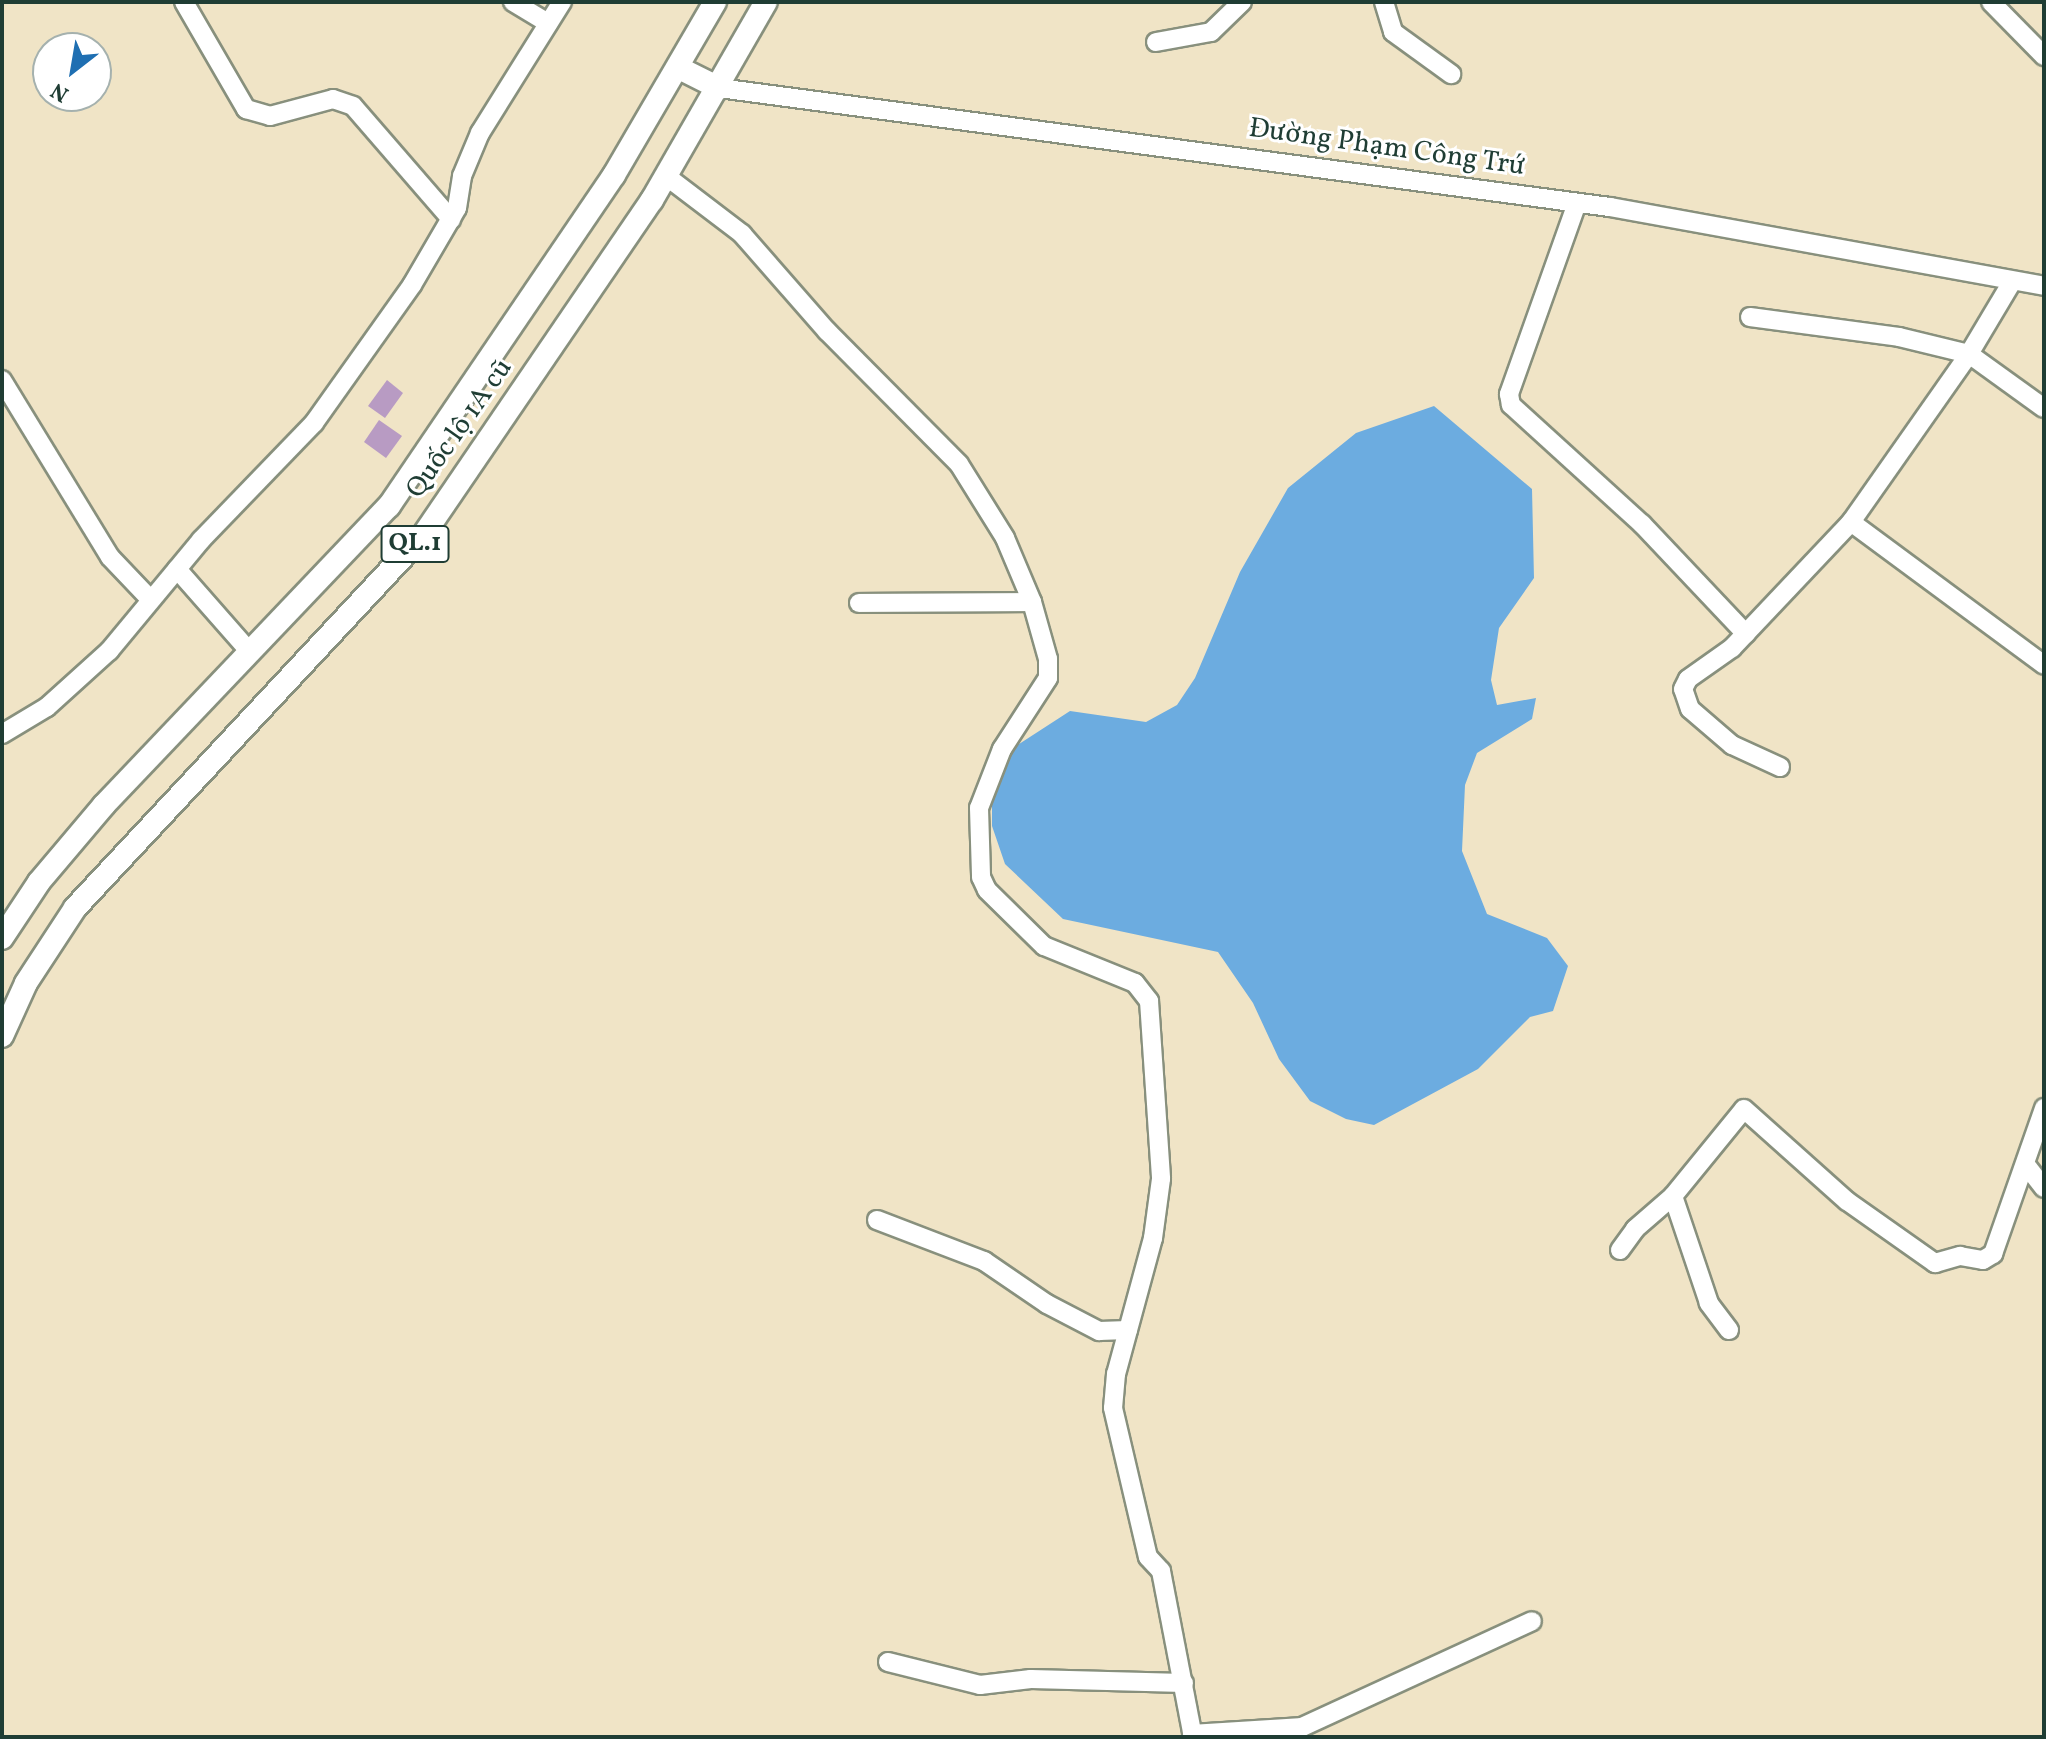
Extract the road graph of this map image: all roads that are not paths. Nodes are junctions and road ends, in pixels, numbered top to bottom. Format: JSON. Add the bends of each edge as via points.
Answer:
{"nodes":[{"id":1,"x":184,"y":2,"type":"edge"},
{"id":2,"x":513,"y":2,"type":"edge"},
{"id":3,"x":562,"y":2,"type":"edge"},
{"id":4,"x":715,"y":2,"type":"edge"},
{"id":5,"x":766,"y":2,"type":"edge"},
{"id":6,"x":1242,"y":2,"type":"edge"},
{"id":7,"x":1384,"y":2,"type":"edge"},
{"id":8,"x":1991,"y":2,"type":"edge"},
{"id":9,"x":548,"y":23,"type":"junction"},
{"id":10,"x":1156,"y":42,"type":"dead end"},
{"id":11,"x":2044,"y":56,"type":"edge"},
{"id":12,"x":679,"y":68,"type":"junction"},
{"id":13,"x":1451,"y":74,"type":"dead end"},
{"id":14,"x":719,"y":88,"type":"junction"},
{"id":15,"x":666,"y":176,"type":"junction"},
{"id":16,"x":1577,"y":203,"type":"junction"},
{"id":17,"x":451,"y":219,"type":"junction"},
{"id":18,"x":2012,"y":282,"type":"junction"},
{"id":19,"x":2044,"y":286,"type":"edge"},
{"id":20,"x":1750,"y":317,"type":"dead end"},
{"id":21,"x":1969,"y":354,"type":"junction"},
{"id":22,"x":2,"y":380,"type":"edge"},
{"id":23,"x":2044,"y":408,"type":"edge"},
{"id":24,"x":1851,"y":522,"type":"junction"},
{"id":25,"x":177,"y":569,"type":"junction"},
{"id":26,"x":151,"y":600,"type":"junction"},
{"id":27,"x":1032,"y":602,"type":"junction"},
{"id":28,"x":859,"y":603,"type":"dead end"},
{"id":29,"x":1746,"y":634,"type":"junction"},
{"id":30,"x":250,"y":652,"type":"junction"},
{"id":31,"x":2044,"y":665,"type":"edge"},
{"id":32,"x":2,"y":734,"type":"edge"},
{"id":33,"x":1780,"y":767,"type":"dead end"},
{"id":34,"x":2,"y":938,"type":"edge"},
{"id":35,"x":2,"y":1036,"type":"edge"},
{"id":36,"x":2044,"y":1108,"type":"edge"},
{"id":37,"x":2026,"y":1165,"type":"junction"},
{"id":38,"x":2044,"y":1188,"type":"edge"},
{"id":39,"x":1673,"y":1196,"type":"junction"},
{"id":40,"x":877,"y":1220,"type":"dead end"},
{"id":41,"x":1620,"y":1250,"type":"dead end"},
{"id":42,"x":1128,"y":1330,"type":"junction"},
{"id":43,"x":1729,"y":1330,"type":"dead end"},
{"id":44,"x":1532,"y":1621,"type":"dead end"},
{"id":45,"x":888,"y":1662,"type":"dead end"},
{"id":46,"x":1184,"y":1683,"type":"junction"},
{"id":47,"x":1193,"y":1735,"type":"edge"}],
"edges":[{"from":1,"to":17,"type":"street","via":[[246,109],[270,116],[333,99],[353,106]]},
{"from":2,"to":9,"type":"street"},
{"from":3,"to":9,"type":"street"},
{"from":4,"to":12,"type":"main road","name":"Quốc lộ 1A cũ","number":"QL.1"},
{"from":5,"to":14,"type":"main road","name":"Quốc lộ 1A cũ","number":"QL.1"},
{"from":6,"to":10,"type":"street","via":[[1211,32]]},
{"from":7,"to":13,"type":"street","via":[[1393,32]]},
{"from":8,"to":11,"type":"street"},
{"from":9,"to":17,"type":"street","via":[[480,133]]},
{"from":12,"to":14,"type":"main road"},
{"from":12,"to":30,"type":"main road","name":"Quốc lộ 1A cũ","number":"QL.1","via":[[614,175],[389,506]]},
{"from":14,"to":15,"type":"main road","name":"Quốc lộ 1A cũ","number":"QL.1"},
{"from":14,"to":16,"type":"street","name":"Đường Phạm Công Trứ"},
{"from":15,"to":27,"type":"street","via":[[742,234],[827,331],[959,464],[1005,538]]},
{"from":15,"to":35,"type":"main road","name":"Quốc lộ 1A cũ","number":"QL.1","via":[[424,534],[75,908],[26,983]]},
{"from":16,"to":18,"type":"street","name":"Đường Phạm Công Trứ"},
{"from":16,"to":29,"type":"street","via":[[1509,394],[1511,405],[1642,524]]},
{"from":17,"to":25,"type":"street","via":[[412,285],[314,423]]},
{"from":18,"to":19,"type":"street","name":"Đường Phạm Công Trứ"},
{"from":18,"to":21,"type":"street"},
{"from":20,"to":21,"type":"street","via":[[1899,337]]},
{"from":21,"to":23,"type":"street"},
{"from":21,"to":24,"type":"street"},
{"from":22,"to":26,"type":"street","via":[[110,557]]},
{"from":24,"to":29,"type":"street"},
{"from":24,"to":31,"type":"street"},
{"from":25,"to":26,"type":"street"},
{"from":25,"to":30,"type":"street"},
{"from":26,"to":32,"type":"street","via":[[109,651],[47,707]]},
{"from":27,"to":28,"type":"street"},
{"from":27,"to":42,"type":"street","via":[[1048,678],[1002,749],[979,808],[981,877],[987,890],[1044,946],[1135,983],[1149,1001],[1161,1179],[1153,1238]]},
{"from":29,"to":33,"type":"street","via":[[1688,679],[1684,699],[1732,745]]},
{"from":30,"to":34,"type":"main road","name":"Quốc lộ 1A cũ","number":"QL.1","via":[[95,816],[39,882]]},
{"from":36,"to":37,"type":"street"},
{"from":37,"to":38,"type":"street"},
{"from":37,"to":39,"type":"street","via":[[2001,1242],[1983,1260],[1960,1256],[1931,1262],[1847,1201],[1744,1109]]},
{"from":39,"to":41,"type":"street","via":[[1635,1229]]},
{"from":39,"to":43,"type":"street","via":[[1709,1303]]},
{"from":40,"to":42,"type":"street","via":[[984,1261],[1099,1331]]},
{"from":42,"to":46,"type":"street","via":[[1113,1408],[1148,1557],[1161,1571]]},
{"from":44,"to":47,"type":"street","via":[[1302,1727]]},
{"from":45,"to":46,"type":"street","via":[[980,1685],[1031,1679]]},
{"from":46,"to":47,"type":"street"}]}
